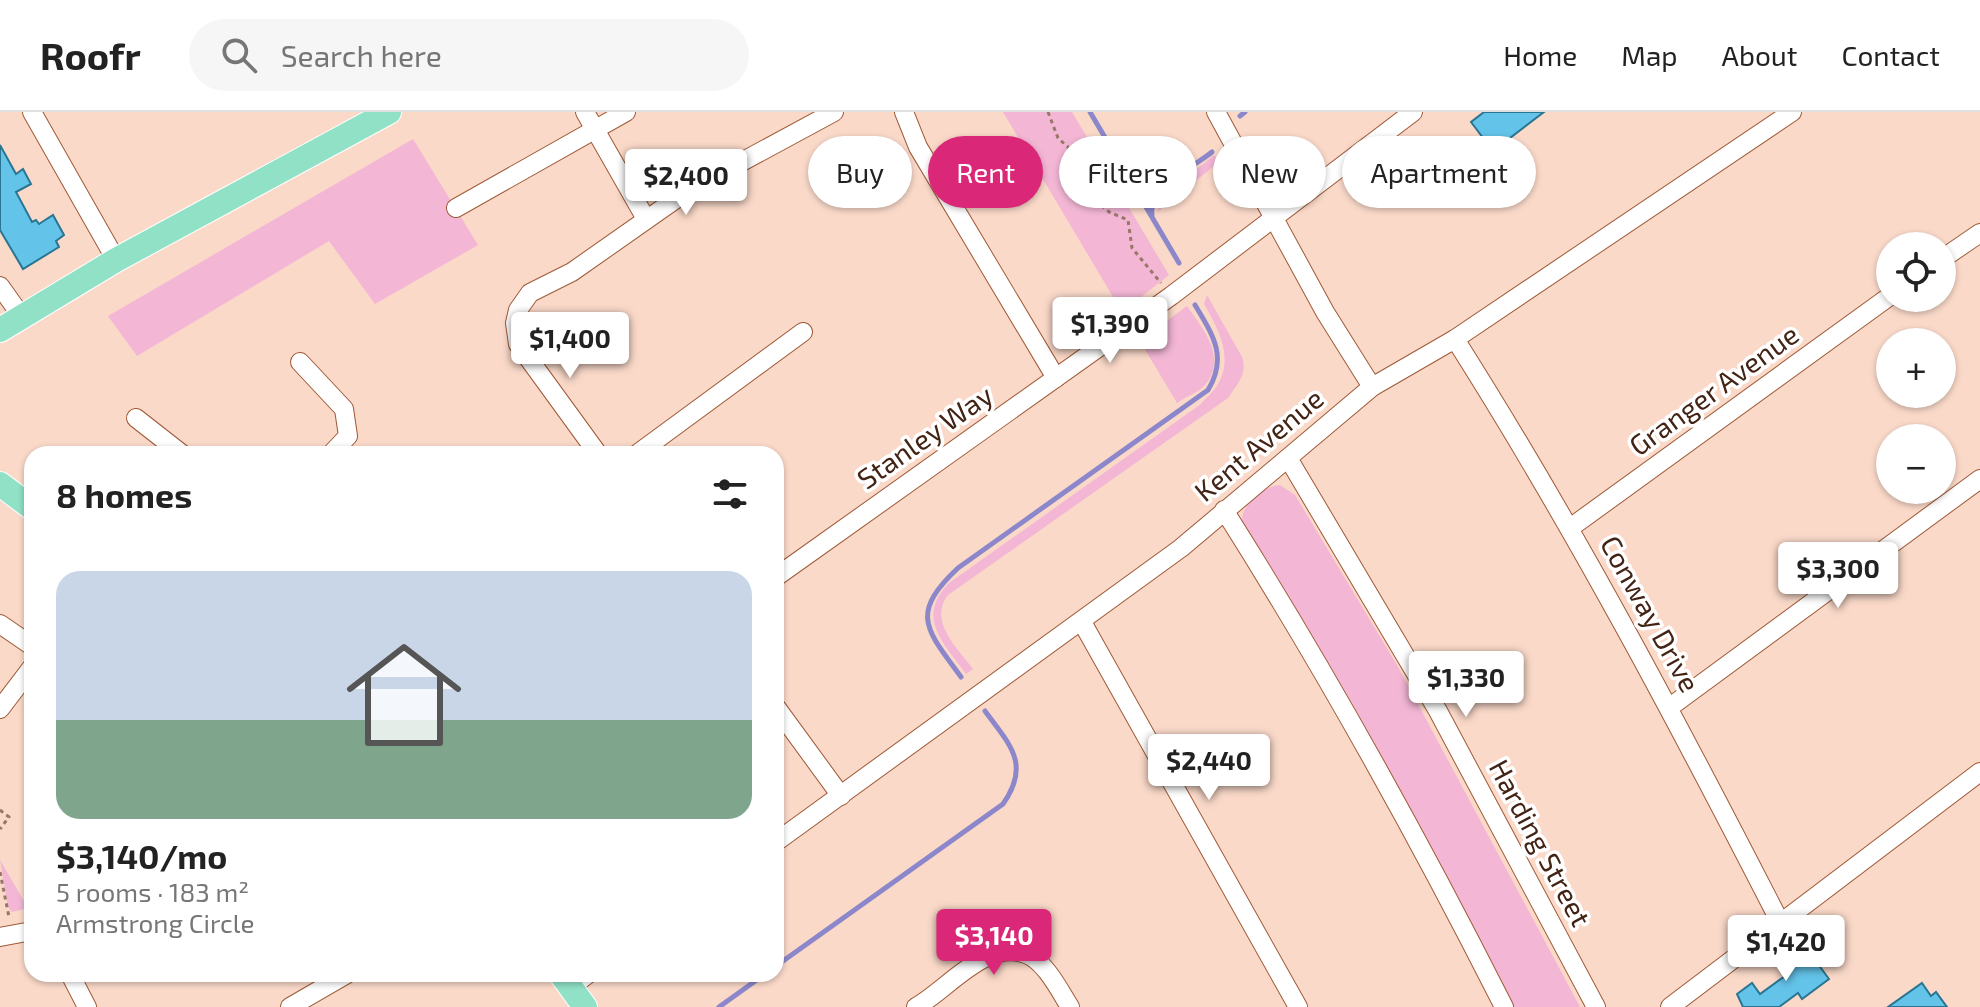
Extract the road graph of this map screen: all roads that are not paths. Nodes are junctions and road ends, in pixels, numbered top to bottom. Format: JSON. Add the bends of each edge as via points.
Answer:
{"nodes":[{"id":1,"x":32,"y":112,"type":"edge"},
{"id":2,"x":389,"y":112,"type":"edge"},
{"id":3,"x":585,"y":112,"type":"edge"},
{"id":4,"x":626,"y":112,"type":"edge"},
{"id":5,"x":834,"y":112,"type":"edge"},
{"id":6,"x":904,"y":112,"type":"edge"},
{"id":7,"x":1216,"y":112,"type":"edge"},
{"id":8,"x":1413,"y":112,"type":"edge"},
{"id":9,"x":1792,"y":112,"type":"edge"},
{"id":10,"x":595,"y":130,"type":"junction"},
{"id":11,"x":456,"y":208,"type":"dead end"},
{"id":12,"x":646,"y":219,"type":"junction"},
{"id":13,"x":1275,"y":219,"type":"junction"},
{"id":14,"x":1980,"y":233,"type":"edge"},
{"id":15,"x":1956,"y":249,"type":"edge"},
{"id":16,"x":116,"y":260,"type":"junction"},
{"id":17,"x":0,"y":286,"type":"edge"},
{"id":18,"x":1876,"y":306,"type":"edge"},
{"id":19,"x":22,"y":317,"type":"junction"},
{"id":20,"x":0,"y":330,"type":"edge"},
{"id":21,"x":803,"y":332,"type":"dead end"},
{"id":22,"x":1455,"y":339,"type":"junction"},
{"id":23,"x":300,"y":362,"type":"dead end"},
{"id":24,"x":1056,"y":378,"type":"junction"},
{"id":25,"x":1372,"y":387,"type":"junction"},
{"id":26,"x":136,"y":418,"type":"dead end"},
{"id":27,"x":172,"y":446,"type":"edge"},
{"id":28,"x":339,"y":446,"type":"edge"},
{"id":29,"x":592,"y":446,"type":"edge"},
{"id":30,"x":648,"y":446,"type":"edge"},
{"id":31,"x":1288,"y":458,"type":"junction"},
{"id":32,"x":1980,"y":479,"type":"edge"},
{"id":33,"x":0,"y":484,"type":"edge"},
{"id":34,"x":24,"y":502,"type":"edge"},
{"id":35,"x":1224,"y":510,"type":"junction"},
{"id":36,"x":1570,"y":528,"type":"junction"},
{"id":37,"x":784,"y":571,"type":"edge"},
{"id":38,"x":1082,"y":622,"type":"junction"},
{"id":39,"x":0,"y":624,"type":"edge"},
{"id":40,"x":24,"y":640,"type":"edge"},
{"id":41,"x":24,"y":678,"type":"edge"},
{"id":42,"x":1670,"y":707,"type":"junction"},
{"id":43,"x":0,"y":709,"type":"edge"},
{"id":44,"x":784,"y":718,"type":"edge"},
{"id":45,"x":1980,"y":772,"type":"edge"},
{"id":46,"x":841,"y":796,"type":"junction"},
{"id":47,"x":784,"y":836,"type":"edge"},
{"id":48,"x":1781,"y":924,"type":"junction"},
{"id":49,"x":74,"y":982,"type":"edge"},
{"id":50,"x":339,"y":982,"type":"edge"},
{"id":51,"x":575,"y":982,"type":"edge"},
{"id":52,"x":323,"y":999,"type":"edge"},
{"id":53,"x":87,"y":1007,"type":"edge"},
{"id":54,"x":290,"y":1007,"type":"edge"},
{"id":55,"x":585,"y":1007,"type":"edge"},
{"id":56,"x":916,"y":1007,"type":"edge"},
{"id":57,"x":1070,"y":1007,"type":"edge"},
{"id":58,"x":1298,"y":1007,"type":"edge"},
{"id":59,"x":1504,"y":1007,"type":"edge"},
{"id":60,"x":1596,"y":1007,"type":"edge"},
{"id":61,"x":1670,"y":1007,"type":"edge"}],
"edges":[{"from":1,"to":16,"type":"street"},
{"from":2,"to":16,"type":"main road"},
{"from":3,"to":10,"type":"street"},
{"from":4,"to":10,"type":"street"},
{"from":5,"to":12,"type":"street"},
{"from":6,"to":24,"type":"street","via":[[918,147]]},
{"from":7,"to":13,"type":"street"},
{"from":8,"to":13,"type":"street","name":"Stanley Way"},
{"from":9,"to":22,"type":"street","name":"Kent Avenue"},
{"from":10,"to":11,"type":"street"},
{"from":10,"to":12,"type":"street"},
{"from":12,"to":29,"type":"street","via":[[572,272],[530,293],[518,310],[518,344]]},
{"from":13,"to":24,"type":"street","name":"Stanley Way"},
{"from":13,"to":25,"type":"street"},
{"from":14,"to":15,"type":"street"},
{"from":16,"to":19,"type":"main road"},
{"from":17,"to":19,"type":"street"},
{"from":18,"to":36,"type":"street","name":"Granger Avenue"},
{"from":19,"to":20,"type":"main road"},
{"from":21,"to":30,"type":"street"},
{"from":22,"to":25,"type":"street","name":"Kent Avenue"},
{"from":22,"to":36,"type":"street","name":"Conway Drive"},
{"from":23,"to":28,"type":"street","via":[[344,409],[348,436]]},
{"from":24,"to":37,"type":"street","name":"Stanley Way"},
{"from":25,"to":31,"type":"street","name":"Kent Avenue"},
{"from":26,"to":27,"type":"street"},
{"from":31,"to":35,"type":"street","name":"Kent Avenue"},
{"from":31,"to":60,"type":"street","name":"Harding Street","via":[[1438,711]]},
{"from":32,"to":42,"type":"street"},
{"from":33,"to":34,"type":"main road"},
{"from":35,"to":38,"type":"street","name":"Kent Avenue"},
{"from":35,"to":59,"type":"street","via":[[1311,648],[1431,862]]},
{"from":36,"to":42,"type":"street","name":"Conway Drive"},
{"from":38,"to":46,"type":"street","name":"Kent Avenue"},
{"from":38,"to":58,"type":"street"},
{"from":39,"to":40,"type":"street"},
{"from":41,"to":43,"type":"street"},
{"from":42,"to":48,"type":"street","name":"Conway Drive"},
{"from":44,"to":46,"type":"street"},
{"from":45,"to":48,"type":"street"},
{"from":46,"to":47,"type":"street","name":"Kent Avenue"},
{"from":48,"to":61,"type":"street"},
{"from":49,"to":53,"type":"street"},
{"from":50,"to":52,"type":"street"},
{"from":51,"to":55,"type":"main road"},
{"from":52,"to":54,"type":"street"},
{"from":56,"to":57,"type":"street","via":[[998,952],[1027,954],[1048,973]]}]}
